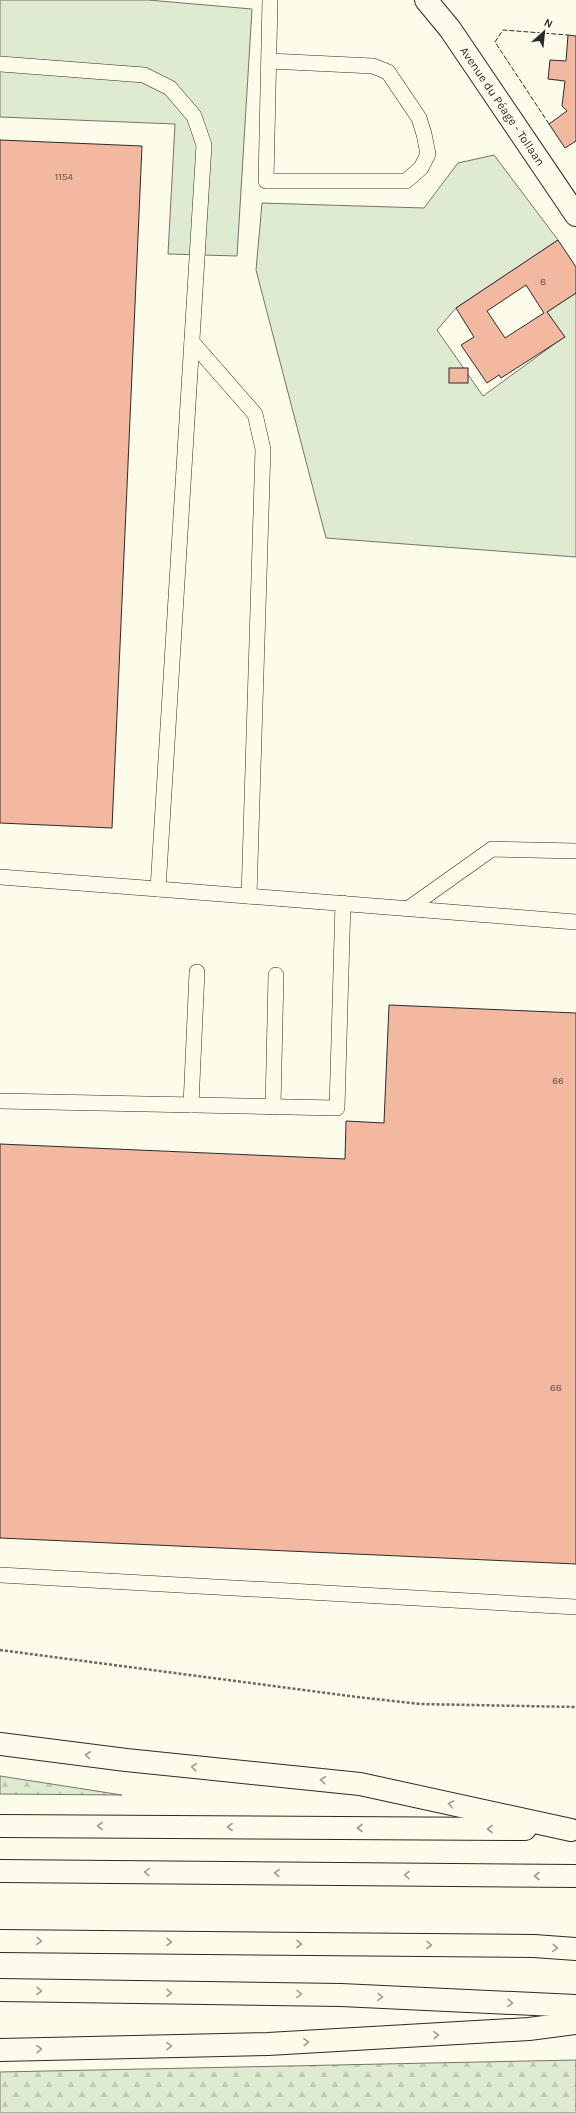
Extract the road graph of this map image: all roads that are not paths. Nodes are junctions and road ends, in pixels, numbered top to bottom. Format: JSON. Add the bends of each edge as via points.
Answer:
{"nodes":[{"id":1,"x":270,"y":0,"type":"edge"},
{"id":2,"x":426,"y":0,"type":"edge"},
{"id":3,"x":269,"y":61,"type":"junction"},
{"id":4,"x":0,"y":64,"type":"edge"},
{"id":5,"x":576,"y":215,"type":"edge"},
{"id":6,"x":192,"y":342,"type":"junction"},
{"id":7,"x":576,"y":851,"type":"edge"},
{"id":8,"x":0,"y":878,"type":"edge"},
{"id":9,"x":158,"y":889,"type":"junction"},
{"id":10,"x":249,"y":896,"type":"junction"},
{"id":11,"x":342,"y":903,"type":"junction"},
{"id":12,"x":409,"y":908,"type":"junction"},
{"id":13,"x":576,"y":922,"type":"edge"},
{"id":14,"x":197,"y":972,"type":"dead end"},
{"id":15,"x":276,"y":975,"type":"dead end"},
{"id":16,"x":0,"y":1101,"type":"edge"},
{"id":17,"x":191,"y":1105,"type":"junction"},
{"id":18,"x":273,"y":1107,"type":"junction"},
{"id":19,"x":0,"y":1575,"type":"edge"},
{"id":20,"x":576,"y":1607,"type":"edge"},
{"id":21,"x":0,"y":1744,"type":"edge"},
{"id":22,"x":0,"y":1826,"type":"edge"},
{"id":23,"x":574,"y":1830,"type":"edge"},
{"id":24,"x":0,"y":1871,"type":"edge"},
{"id":25,"x":576,"y":1876,"type":"edge"},
{"id":26,"x":0,"y":1941,"type":"edge"},
{"id":27,"x":576,"y":1949,"type":"edge"},
{"id":28,"x":0,"y":1990,"type":"edge"},
{"id":29,"x":576,"y":2006,"type":"edge"},
{"id":30,"x":576,"y":2023,"type":"edge"},
{"id":31,"x":0,"y":2050,"type":"edge"}],
"edges":[{"from":1,"to":3,"type":"lane"},
{"from":2,"to":5,"type":"main road","name":"Avenue du Péage - Tollaan","via":[[450,29]]},
{"from":3,"to":3,"type":"lane","via":[[266,181],[406,181],[421,168],[428,154],[419,118],[388,72],[373,66]]},
{"from":4,"to":6,"type":"lane","via":[[144,75],[170,88],[194,116],[204,145]]},
{"from":6,"to":9,"type":"lane"},
{"from":6,"to":10,"type":"lane","via":[[255,414],[263,449]]},
{"from":7,"to":12,"type":"lane","via":[[492,849]]},
{"from":8,"to":9,"type":"lane"},
{"from":9,"to":10,"type":"lane"},
{"from":10,"to":11,"type":"lane"},
{"from":11,"to":12,"type":"lane"},
{"from":11,"to":18,"type":"lane","via":[[337,1108]]},
{"from":12,"to":13,"type":"lane"},
{"from":14,"to":17,"type":"lane"},
{"from":15,"to":18,"type":"lane"},
{"from":16,"to":17,"type":"lane"},
{"from":17,"to":18,"type":"lane"},
{"from":19,"to":20,"type":"lane"},
{"from":23,"to":21,"type":"main road","one_way":true,"via":[[360,1784]]},
{"from":23,"to":22,"type":"main road","one_way":true},
{"from":25,"to":24,"type":"main road","one_way":true},
{"from":26,"to":27,"type":"main road","one_way":true,"via":[[534,1946]]},
{"from":28,"to":29,"type":"main road","one_way":true,"via":[[341,1995]]},
{"from":31,"to":30,"type":"main road","one_way":true,"via":[[268,2044],[529,2029]]}]}
